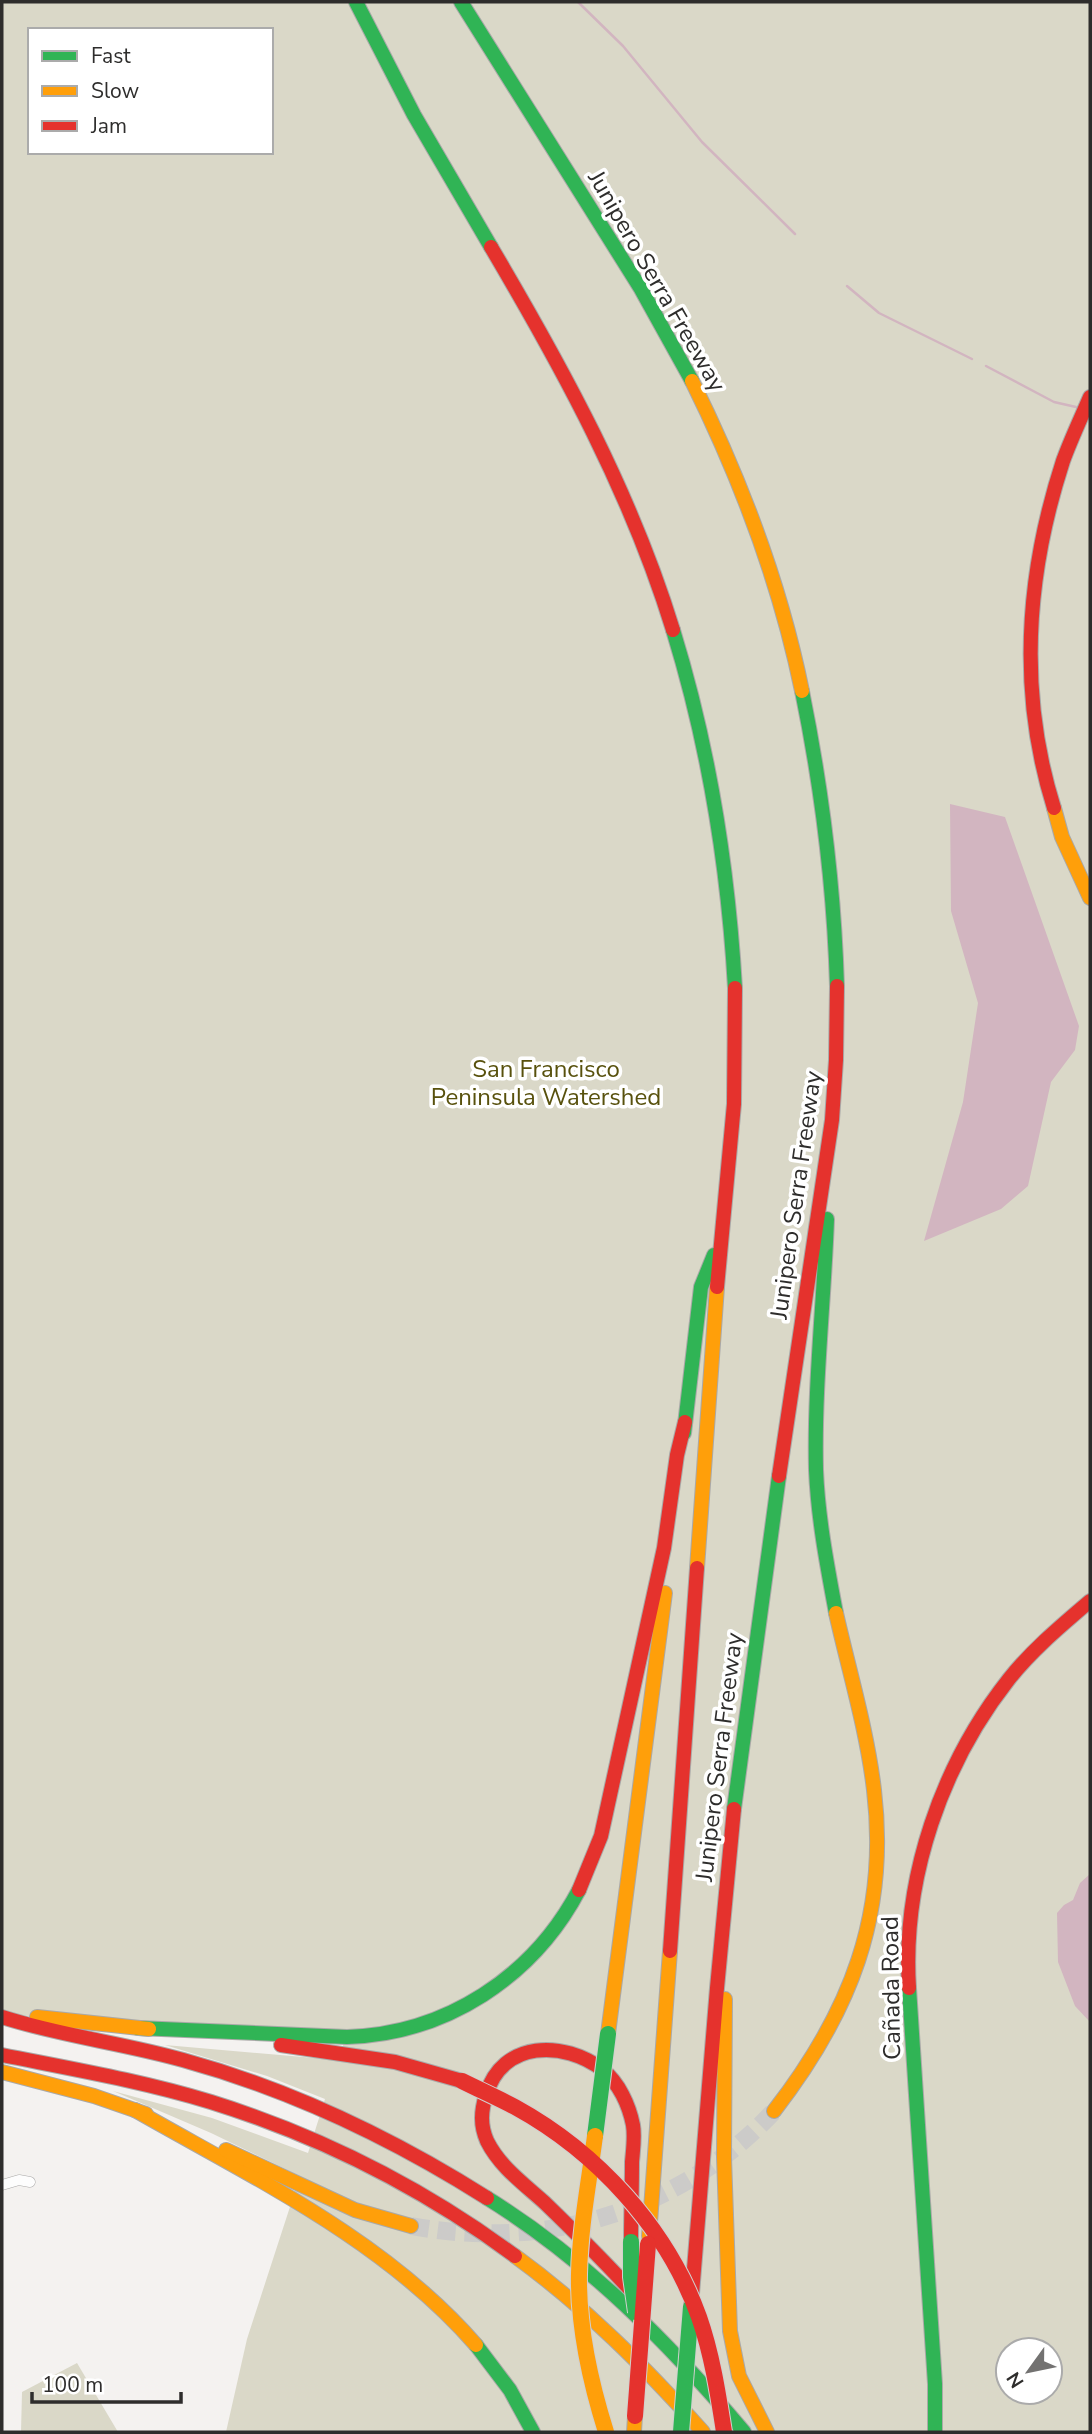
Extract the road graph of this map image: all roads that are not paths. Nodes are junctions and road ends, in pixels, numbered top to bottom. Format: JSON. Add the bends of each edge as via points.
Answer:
{"nodes":[{"id":1,"x":356,"y":2,"type":"edge"},
{"id":2,"x":461,"y":2,"type":"edge"},
{"id":3,"x":1090,"y":397,"type":"edge"},
{"id":4,"x":1090,"y":898,"type":"edge"},
{"id":5,"x":829,"y":1152,"type":"junction"},
{"id":6,"x":721,"y":1237,"type":"junction"},
{"id":7,"x":685,"y":1422,"type":"junction"},
{"id":8,"x":1090,"y":1601,"type":"edge"},
{"id":9,"x":722,"y":1922,"type":"junction"},
{"id":10,"x":2,"y":2015,"type":"edge"},
{"id":11,"x":138,"y":2028,"type":"junction"},
{"id":12,"x":2,"y":2056,"type":"edge"},
{"id":13,"x":2,"y":2072,"type":"edge"},
{"id":14,"x":135,"y":2110,"type":"junction"},
{"id":15,"x":774,"y":2111,"type":"tunnel mouth"},
{"id":16,"x":30,"y":2182,"type":"dead end"},
{"id":17,"x":2,"y":2185,"type":"edge"},
{"id":18,"x":411,"y":2226,"type":"tunnel mouth"},
{"id":19,"x":641,"y":2345,"type":"junction"},
{"id":20,"x":706,"y":2387,"type":"junction"},
{"id":21,"x":635,"y":2424,"type":"edge"},
{"id":22,"x":533,"y":2432,"type":"edge"},
{"id":23,"x":606,"y":2432,"type":"edge"},
{"id":24,"x":681,"y":2432,"type":"edge"},
{"id":25,"x":703,"y":2432,"type":"edge"},
{"id":26,"x":724,"y":2432,"type":"edge"},
{"id":27,"x":744,"y":2432,"type":"edge"},
{"id":28,"x":767,"y":2432,"type":"edge"},
{"id":29,"x":935,"y":2432,"type":"edge"}],
"edges":[{"from":1,"to":6,"type":"main road","name":"Junipero Serra Freeway","via":[[602,449],[655,576],[682,658],[712,783],[733,955],[735,1084]]},
{"from":2,"to":5,"type":"main road","name":"Junipero Serra Freeway","via":[[670,338],[731,467],[787,625],[806,704],[830,860],[838,1012]]},
{"from":3,"to":4,"type":"main road","via":[[1054,483],[1040,539],[1030,598],[1028,660],[1044,778]]},
{"from":5,"to":9,"type":"main road","name":"Junipero Serra Freeway","via":[[751,1676]]},
{"from":5,"to":15,"type":"main road","via":[[826,1274],[815,1414],[816,1477],[824,1547],[870,1769],[878,1858],[869,1926],[850,1990],[820,2050]]},
{"from":6,"to":7,"type":"main road","via":[[701,1287]]},
{"from":6,"to":19,"type":"main road","name":"Junipero Serra Freeway","bridge":true},
{"from":7,"to":11,"type":"main road","via":[[660,1568],[599,1843],[574,1903],[538,1952],[475,2001],[434,2021],[391,2033],[338,2037]]},
{"from":7,"to":23,"type":"main road","bridge":true,"via":[[579,2275],[586,2357]]},
{"from":8,"to":29,"type":"main road","name":"Cañada Road","via":[[1033,1652],[976,1724],[935,1809],[914,1893],[909,1982]]},
{"from":9,"to":24,"type":"main road","name":"Junipero Serra Freeway","bridge":true},
{"from":9,"to":28,"type":"main road","via":[[730,2331],[739,2376]]},
{"from":10,"to":11,"type":"main road"},
{"from":10,"to":20,"type":"main road","via":[[24,2025],[225,2072],[319,2108],[411,2151],[503,2207],[573,2259],[646,2323]]},
{"from":11,"to":26,"type":"main road","bridge":true,"via":[[380,2058],[431,2070],[519,2108],[569,2141],[600,2166],[666,2250],[696,2308],[715,2369]]},
{"from":12,"to":25,"type":"main road","via":[[132,2081],[224,2107],[314,2140],[391,2177],[492,2238],[568,2295],[633,2354]]},
{"from":13,"to":14,"type":"main road"},
{"from":14,"to":18,"type":"main road","via":[[335,2202]]},
{"from":14,"to":22,"type":"main road","via":[[344,2231],[407,2275],[475,2343]]},
{"from":16,"to":17,"type":"street"},
{"from":19,"to":20,"type":"main road","bridge":true,"via":[[631,2277],[633,2126],[628,2104],[617,2084],[590,2059],[564,2050],[532,2050],[510,2060],[491,2080],[483,2100],[482,2126],[492,2149],[622,2280],[681,2347]]},
{"from":19,"to":21,"type":"main road","name":"Junipero Serra Freeway","bridge":true},
{"from":20,"to":27,"type":"main road"}]}
